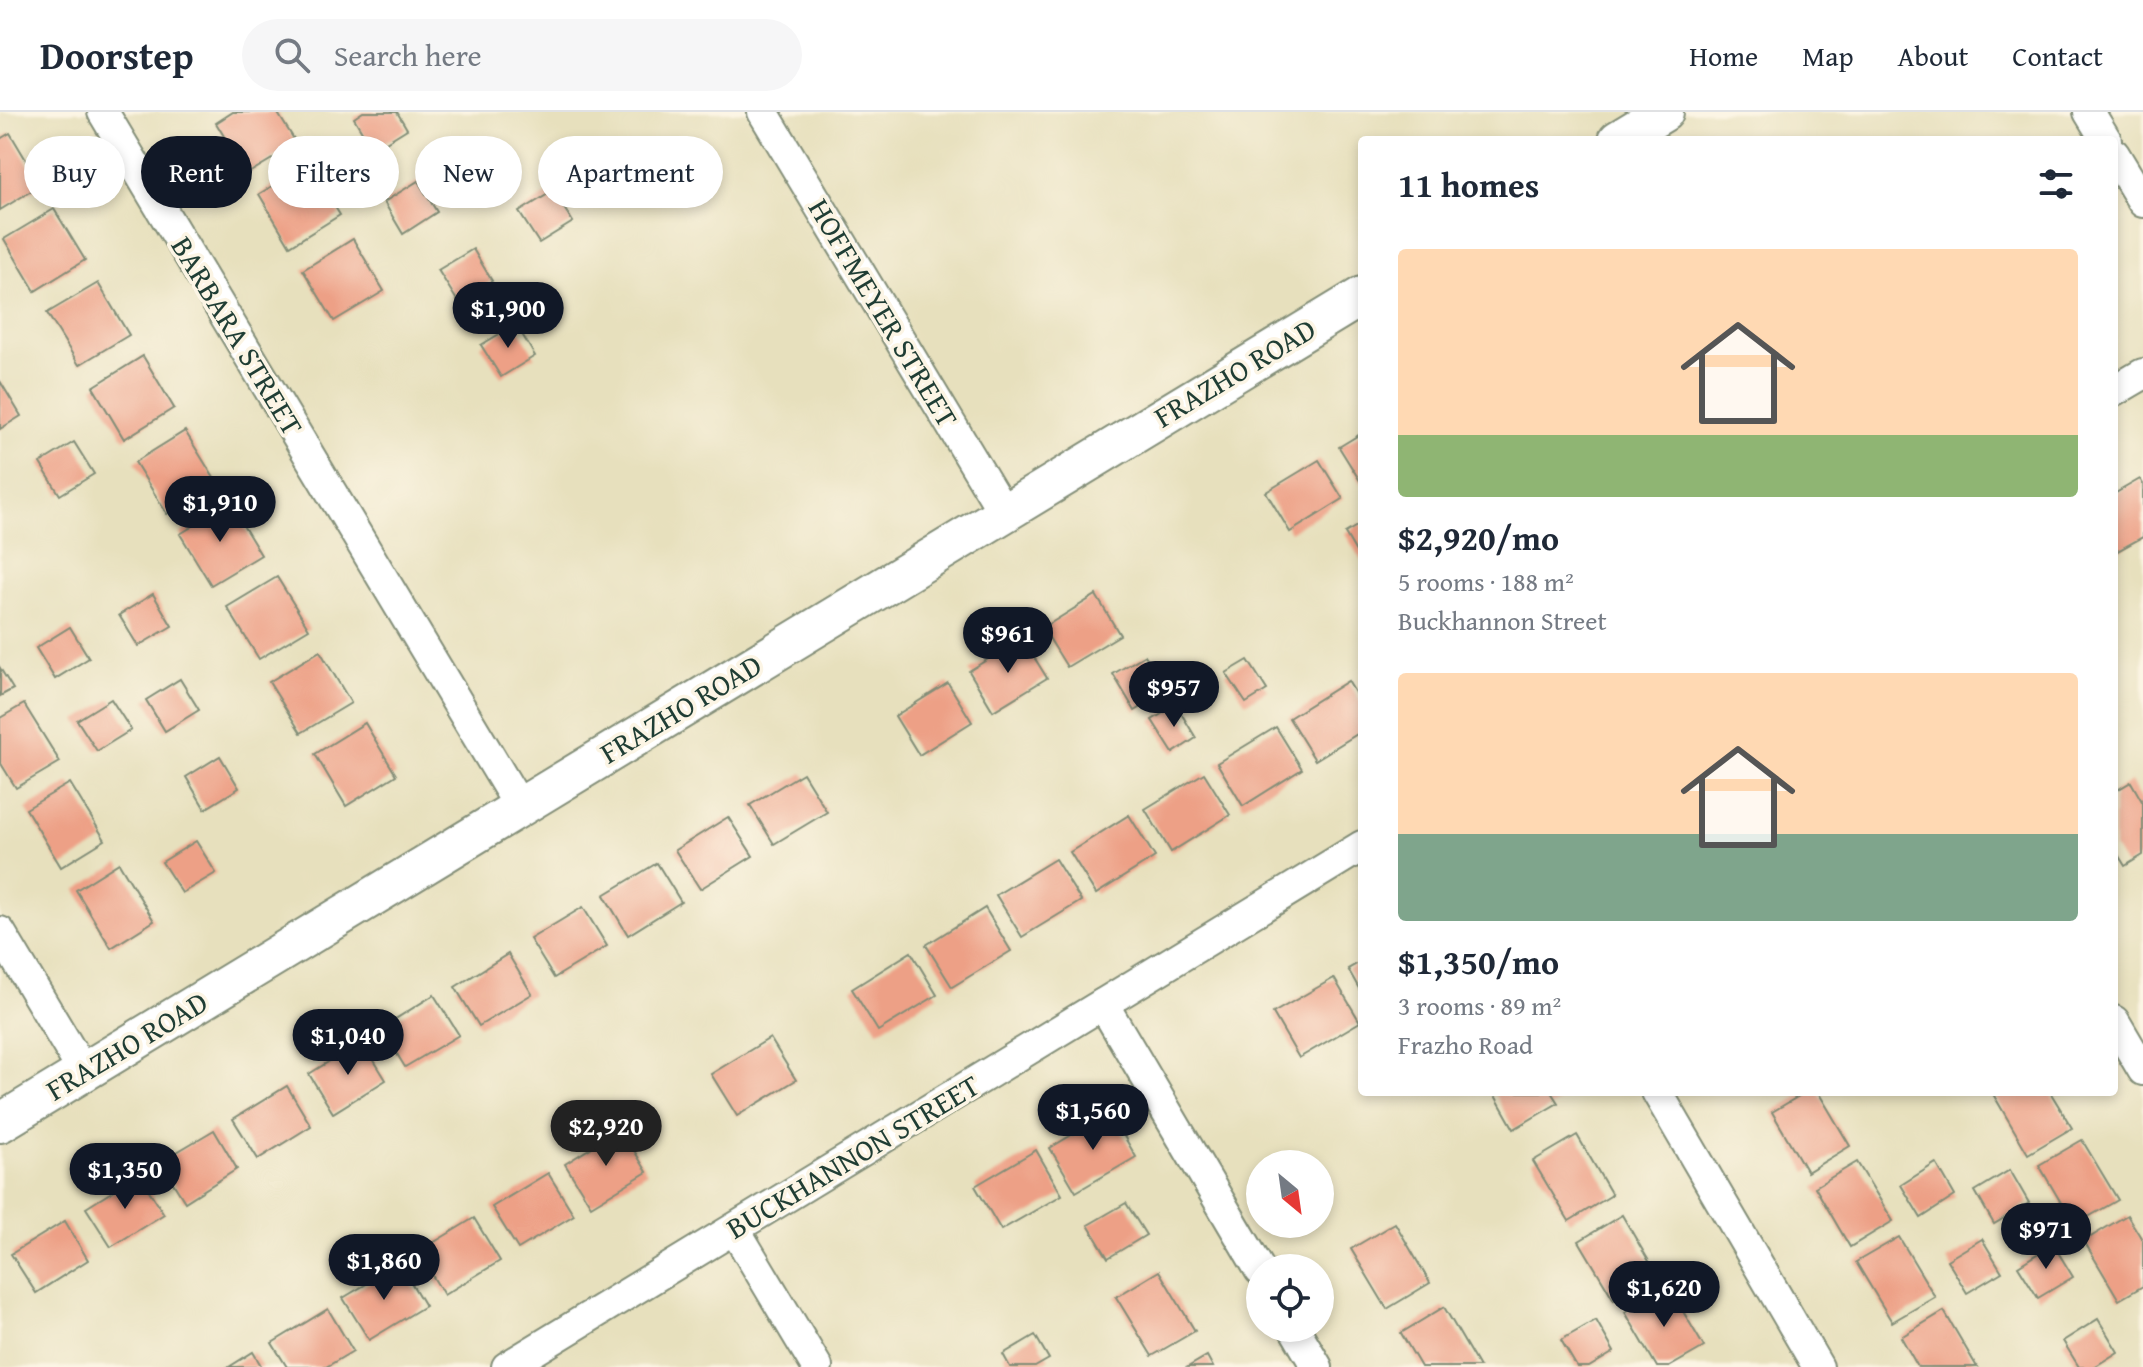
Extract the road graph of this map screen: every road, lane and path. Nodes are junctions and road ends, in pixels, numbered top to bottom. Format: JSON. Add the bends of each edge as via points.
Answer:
{"nodes":[{"id":1,"x":103,"y":112,"type":"edge"},
{"id":2,"x":763,"y":112,"type":"edge"},
{"id":3,"x":1664,"y":112,"type":"edge"},
{"id":4,"x":2089,"y":112,"type":"edge"},
{"id":5,"x":1625,"y":136,"type":"edge"},
{"id":6,"x":2104,"y":136,"type":"edge"},
{"id":7,"x":2118,"y":161,"type":"edge"},
{"id":8,"x":2143,"y":202,"type":"edge"},
{"id":9,"x":1358,"y":298,"type":"edge"},
{"id":10,"x":2143,"y":374,"type":"edge"},
{"id":11,"x":2118,"y":389,"type":"edge"},
{"id":12,"x":1004,"y":513,"type":"junction"},
{"id":13,"x":520,"y":807,"type":"junction"},
{"id":14,"x":1358,"y":848,"type":"edge"},
{"id":15,"x":0,"y":932,"type":"edge"},
{"id":16,"x":1103,"y":1004,"type":"junction"},
{"id":17,"x":2118,"y":1028,"type":"edge"},
{"id":18,"x":2143,"y":1070,"type":"edge"},
{"id":19,"x":84,"y":1073,"type":"junction"},
{"id":20,"x":1659,"y":1096,"type":"edge"},
{"id":21,"x":0,"y":1123,"type":"edge"},
{"id":22,"x":735,"y":1230,"type":"junction"},
{"id":23,"x":1251,"y":1254,"type":"edge"},
{"id":24,"x":1302,"y":1342,"type":"edge"},
{"id":25,"x":507,"y":1367,"type":"edge"},
{"id":26,"x":817,"y":1367,"type":"edge"},
{"id":27,"x":1317,"y":1367,"type":"edge"},
{"id":28,"x":1818,"y":1367,"type":"edge"}],
"edges":[{"from":1,"to":13,"type":"street","name":"BARBARA STREET"},
{"from":2,"to":12,"type":"street","name":"HOFFMEYER STREET"},
{"from":3,"to":5,"type":"street"},
{"from":4,"to":6,"type":"street"},
{"from":7,"to":8,"type":"street"},
{"from":9,"to":12,"type":"street","name":"FRAZHO ROAD"},
{"from":10,"to":11,"type":"street"},
{"from":12,"to":13,"type":"street","name":"FRAZHO ROAD"},
{"from":13,"to":19,"type":"street","name":"FRAZHO ROAD"},
{"from":14,"to":16,"type":"street","name":"BUCKHANNON STREET"},
{"from":15,"to":19,"type":"street"},
{"from":16,"to":22,"type":"street","name":"BUCKHANNON STREET"},
{"from":16,"to":23,"type":"street"},
{"from":17,"to":18,"type":"street"},
{"from":19,"to":21,"type":"street","name":"FRAZHO ROAD"},
{"from":20,"to":28,"type":"street"},
{"from":22,"to":25,"type":"street","name":"BUCKHANNON STREET"},
{"from":22,"to":26,"type":"street"},
{"from":24,"to":27,"type":"street"}]}
